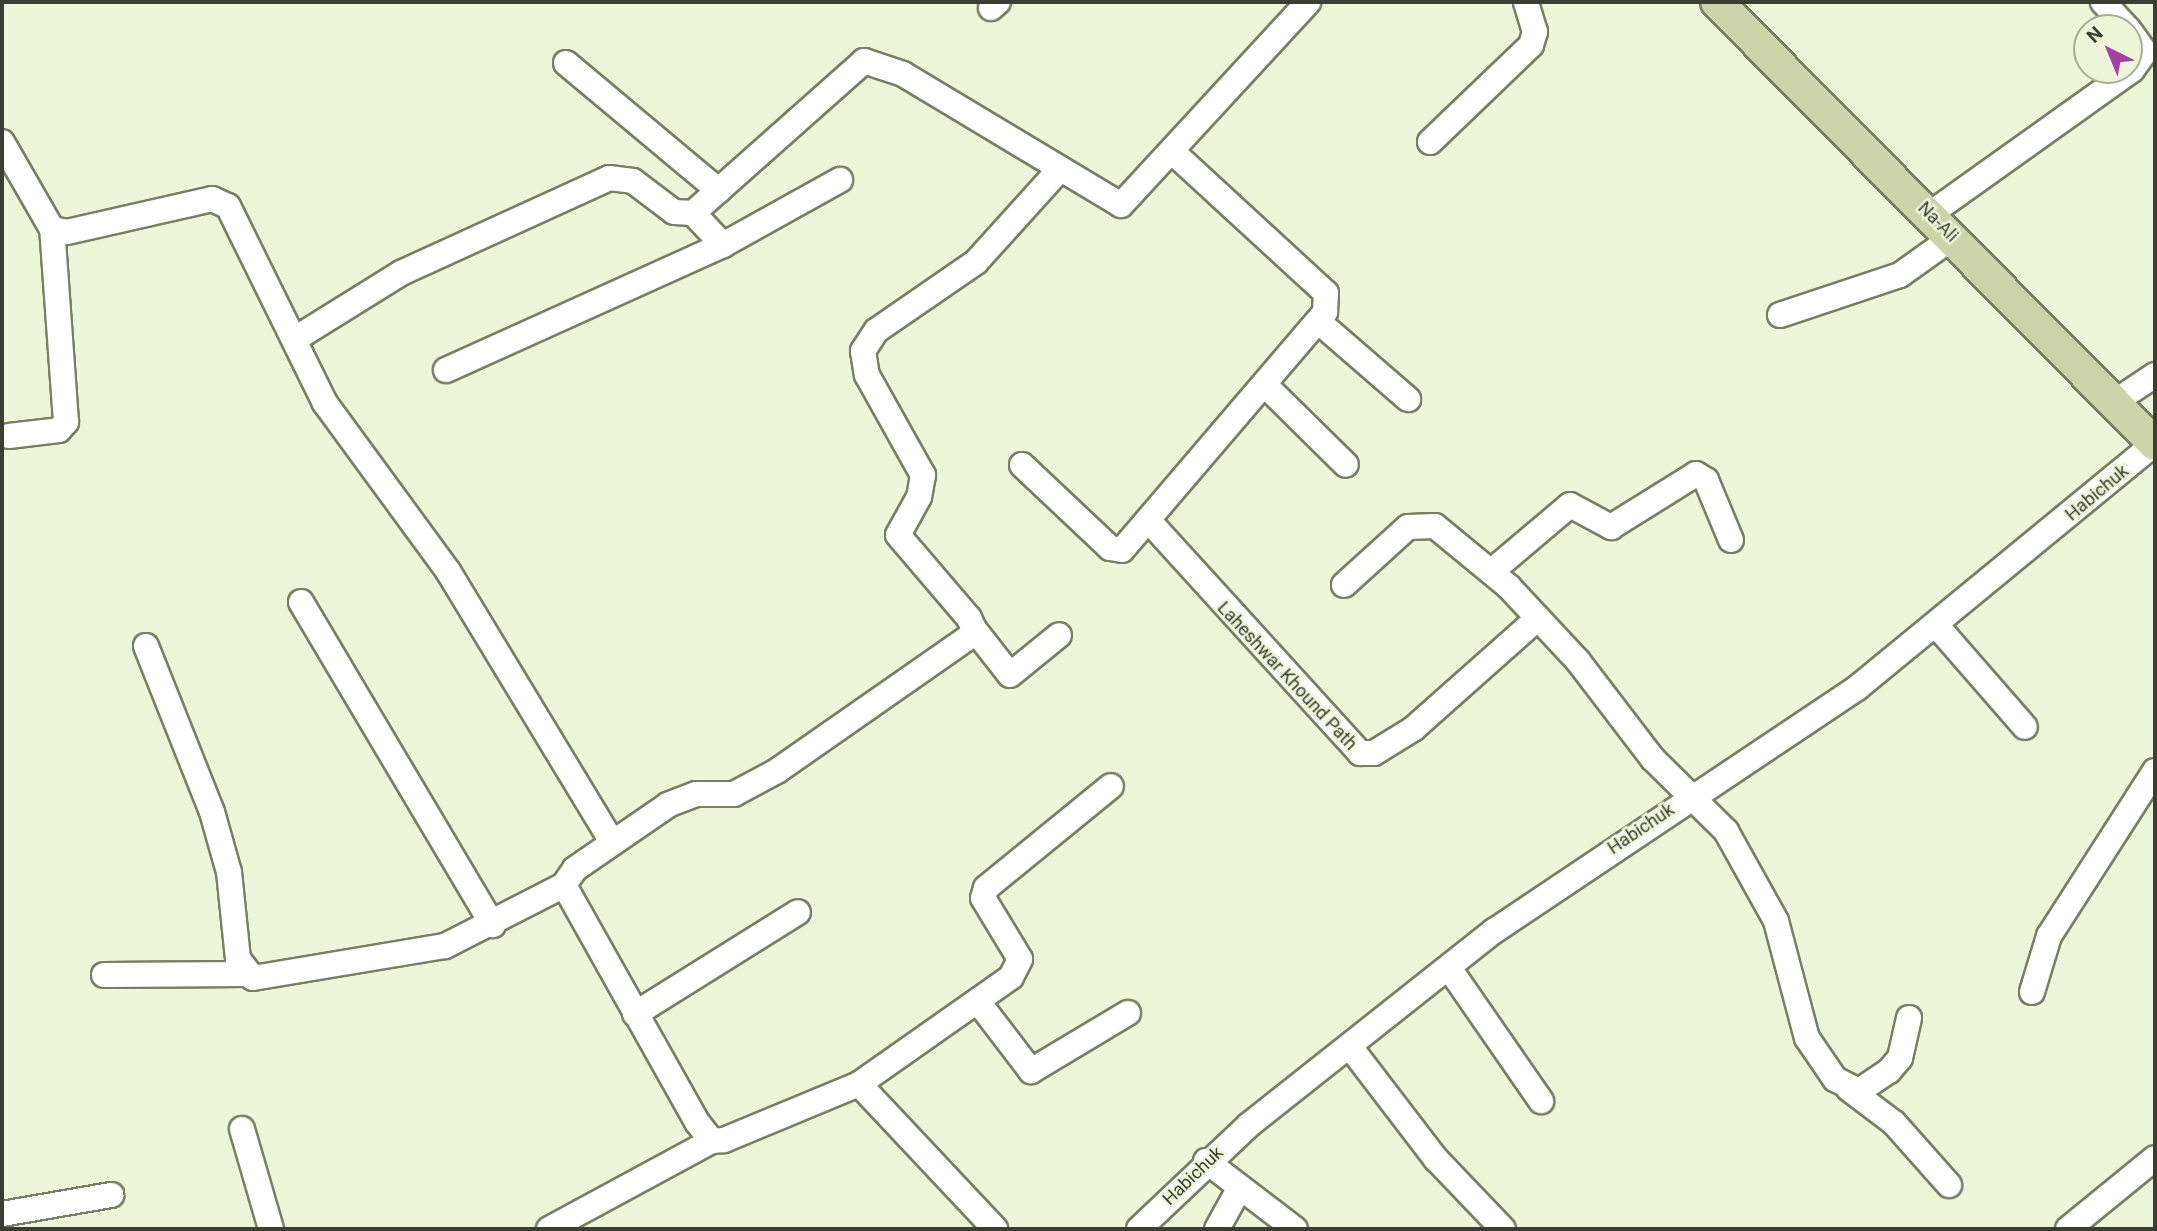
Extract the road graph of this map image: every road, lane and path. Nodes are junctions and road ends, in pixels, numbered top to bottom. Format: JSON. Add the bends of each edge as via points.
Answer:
{"nodes":[{"id":1,"x":1308,"y":2,"type":"edge"},
{"id":2,"x":1527,"y":2,"type":"edge"},
{"id":3,"x":1720,"y":3,"type":"edge"},
{"id":4,"x":566,"y":63,"type":"dead end"},
{"id":5,"x":2112,"y":84,"type":"edge"},
{"id":6,"x":2,"y":142,"type":"edge"},
{"id":7,"x":1430,"y":142,"type":"dead end"},
{"id":8,"x":1174,"y":153,"type":"junction"},
{"id":9,"x":1060,"y":169,"type":"junction"},
{"id":10,"x":840,"y":180,"type":"dead end"},
{"id":11,"x":719,"y":191,"type":"junction"},
{"id":12,"x":694,"y":214,"type":"junction"},
{"id":13,"x":1930,"y":214,"type":"junction"},
{"id":14,"x":52,"y":229,"type":"junction"},
{"id":15,"x":1953,"y":237,"type":"junction"},
{"id":16,"x":723,"y":245,"type":"junction"},
{"id":17,"x":1780,"y":315,"type":"dead end"},
{"id":18,"x":1319,"y":321,"type":"junction"},
{"id":19,"x":295,"y":338,"type":"junction"},
{"id":20,"x":446,"y":370,"type":"dead end"},
{"id":21,"x":2155,"y":375,"type":"edge"},
{"id":22,"x":1266,"y":386,"type":"junction"},
{"id":23,"x":1409,"y":399,"type":"dead end"},
{"id":24,"x":2116,"y":401,"type":"junction"},
{"id":25,"x":9,"y":436,"type":"dead end"},
{"id":26,"x":2154,"y":441,"type":"edge"},
{"id":27,"x":1346,"y":464,"type":"dead end"},
{"id":28,"x":1022,"y":465,"type":"dead end"},
{"id":29,"x":1149,"y":522,"type":"junction"},
{"id":30,"x":1731,"y":540,"type":"dead end"},
{"id":31,"x":1492,"y":571,"type":"junction"},
{"id":32,"x":1344,"y":585,"type":"dead end"},
{"id":33,"x":301,"y":602,"type":"dead end"},
{"id":34,"x":1538,"y":618,"type":"junction"},
{"id":35,"x":1936,"y":625,"type":"junction"},
{"id":36,"x":974,"y":629,"type":"junction"},
{"id":37,"x":1059,"y":635,"type":"dead end"},
{"id":38,"x":146,"y":646,"type":"dead end"},
{"id":39,"x":2025,"y":727,"type":"dead end"},
{"id":40,"x":2155,"y":771,"type":"edge"},
{"id":41,"x":1111,"y":786,"type":"dead end"},
{"id":42,"x":1691,"y":797,"type":"junction"},
{"id":43,"x":612,"y":842,"type":"junction"},
{"id":44,"x":564,"y":885,"type":"junction"},
{"id":45,"x":798,"y":912,"type":"dead end"},
{"id":46,"x":493,"y":926,"type":"junction"},
{"id":47,"x":1448,"y":968,"type":"junction"},
{"id":48,"x":246,"y":974,"type":"junction"},
{"id":49,"x":104,"y":975,"type":"dead end"},
{"id":50,"x":2032,"y":992,"type":"dead end"},
{"id":51,"x":979,"y":1003,"type":"junction"},
{"id":52,"x":1128,"y":1013,"type":"dead end"},
{"id":53,"x":635,"y":1014,"type":"junction"},
{"id":54,"x":1909,"y":1018,"type":"dead end"},
{"id":55,"x":1350,"y":1048,"type":"junction"},
{"id":56,"x":859,"y":1084,"type":"junction"},
{"id":57,"x":1849,"y":1089,"type":"junction"},
{"id":58,"x":1541,"y":1101,"type":"dead end"},
{"id":59,"x":242,"y":1129,"type":"dead end"},
{"id":60,"x":712,"y":1141,"type":"junction"},
{"id":61,"x":2155,"y":1158,"type":"edge"},
{"id":62,"x":1206,"y":1161,"type":"junction"},
{"id":63,"x":1949,"y":1185,"type":"dead end"},
{"id":64,"x":1238,"y":1191,"type":"junction"},
{"id":65,"x":111,"y":1195,"type":"dead end"},
{"id":66,"x":2,"y":1214,"type":"edge"},
{"id":67,"x":271,"y":1229,"type":"edge"},
{"id":68,"x":549,"y":1229,"type":"edge"},
{"id":69,"x":995,"y":1229,"type":"edge"},
{"id":70,"x":1139,"y":1229,"type":"edge"},
{"id":71,"x":1217,"y":1229,"type":"edge"},
{"id":72,"x":1295,"y":1229,"type":"edge"},
{"id":73,"x":1503,"y":1229,"type":"edge"},
{"id":74,"x":2068,"y":1229,"type":"edge"}],
"edges":[{"from":1,"to":8,"type":"street"},
{"from":2,"to":7,"type":"street","via":[[1535,32],[1531,46]]},
{"from":3,"to":13,"type":"main road","name":"Na-Ali"},
{"from":4,"to":11,"type":"street"},
{"from":5,"to":13,"type":"street"},
{"from":6,"to":14,"type":"street"},
{"from":8,"to":9,"type":"street","via":[[1121,205]]},
{"from":8,"to":18,"type":"street","via":[[1326,293]]},
{"from":9,"to":11,"type":"street","via":[[874,61],[852,70]]},
{"from":9,"to":36,"type":"street","via":[[969,269],[876,331],[863,351],[867,374],[923,475],[919,497],[900,526],[901,541]]},
{"from":10,"to":16,"type":"street"},
{"from":11,"to":12,"type":"street"},
{"from":12,"to":16,"type":"street"},
{"from":12,"to":19,"type":"street","via":[[674,212],[633,181],[609,178],[401,273]]},
{"from":13,"to":15,"type":"main road","name":"Na-Ali"},
{"from":14,"to":19,"type":"street","via":[[67,232],[222,201],[234,214]]},
{"from":14,"to":25,"type":"street","via":[[66,422],[59,430]]},
{"from":15,"to":17,"type":"street","via":[[1900,275]]},
{"from":15,"to":24,"type":"main road","name":"Na-Ali"},
{"from":16,"to":20,"type":"street"},
{"from":18,"to":22,"type":"street"},
{"from":18,"to":23,"type":"street"},
{"from":19,"to":43,"type":"street","via":[[324,402],[449,571]]},
{"from":21,"to":24,"type":"street"},
{"from":22,"to":27,"type":"street"},
{"from":22,"to":29,"type":"street"},
{"from":24,"to":26,"type":"main road","name":"Na-Ali"},
{"from":26,"to":35,"type":"street","name":"Habichuk"},
{"from":28,"to":29,"type":"street","via":[[1115,551]]},
{"from":29,"to":34,"type":"street","name":"Laheshwar Khound Path","via":[[1360,753],[1374,752],[1413,729]]},
{"from":30,"to":31,"type":"street","via":[[1706,480],[1696,474],[1611,527],[1570,505]]},
{"from":31,"to":32,"type":"street","via":[[1435,526],[1418,522]]},
{"from":31,"to":34,"type":"street"},
{"from":33,"to":46,"type":"street"},
{"from":34,"to":42,"type":"street","via":[[1640,745]]},
{"from":35,"to":39,"type":"street"},
{"from":35,"to":42,"type":"street","name":"Habichuk","via":[[1820,714]]},
{"from":36,"to":37,"type":"street","via":[[1010,675]]},
{"from":36,"to":43,"type":"street","via":[[948,654],[777,771],[734,794],[681,798]]},
{"from":38,"to":48,"type":"street","via":[[212,812],[229,872],[237,959]]},
{"from":40,"to":50,"type":"street","via":[[2049,936]]},
{"from":41,"to":51,"type":"street","via":[[986,888],[983,898],[1019,968]]},
{"from":42,"to":47,"type":"street","name":"Habichuk"},
{"from":42,"to":57,"type":"street","via":[[1726,831],[1765,897],[1807,1038]]},
{"from":43,"to":44,"type":"street"},
{"from":44,"to":46,"type":"street"},
{"from":44,"to":53,"type":"street"},
{"from":45,"to":53,"type":"street"},
{"from":46,"to":48,"type":"street","via":[[398,958],[262,980]]},
{"from":47,"to":55,"type":"street","name":"Habichuk"},
{"from":47,"to":58,"type":"street"},
{"from":48,"to":49,"type":"street"},
{"from":51,"to":52,"type":"street","via":[[1031,1071]]},
{"from":51,"to":56,"type":"street"},
{"from":53,"to":60,"type":"street"},
{"from":54,"to":57,"type":"street","via":[[1900,1058],[1859,1091]]},
{"from":55,"to":62,"type":"street","name":"Habichuk"},
{"from":55,"to":73,"type":"street","via":[[1436,1159]]},
{"from":56,"to":60,"type":"street","via":[[736,1137]]},
{"from":56,"to":69,"type":"street"},
{"from":57,"to":63,"type":"street","via":[[1895,1123]]},
{"from":59,"to":67,"type":"street"},
{"from":60,"to":68,"type":"street"},
{"from":61,"to":74,"type":"street"},
{"from":62,"to":64,"type":"street"},
{"from":62,"to":70,"type":"street","name":"Habichuk"},
{"from":64,"to":71,"type":"street"},
{"from":64,"to":72,"type":"street"},
{"from":65,"to":66,"type":"street"}]}
